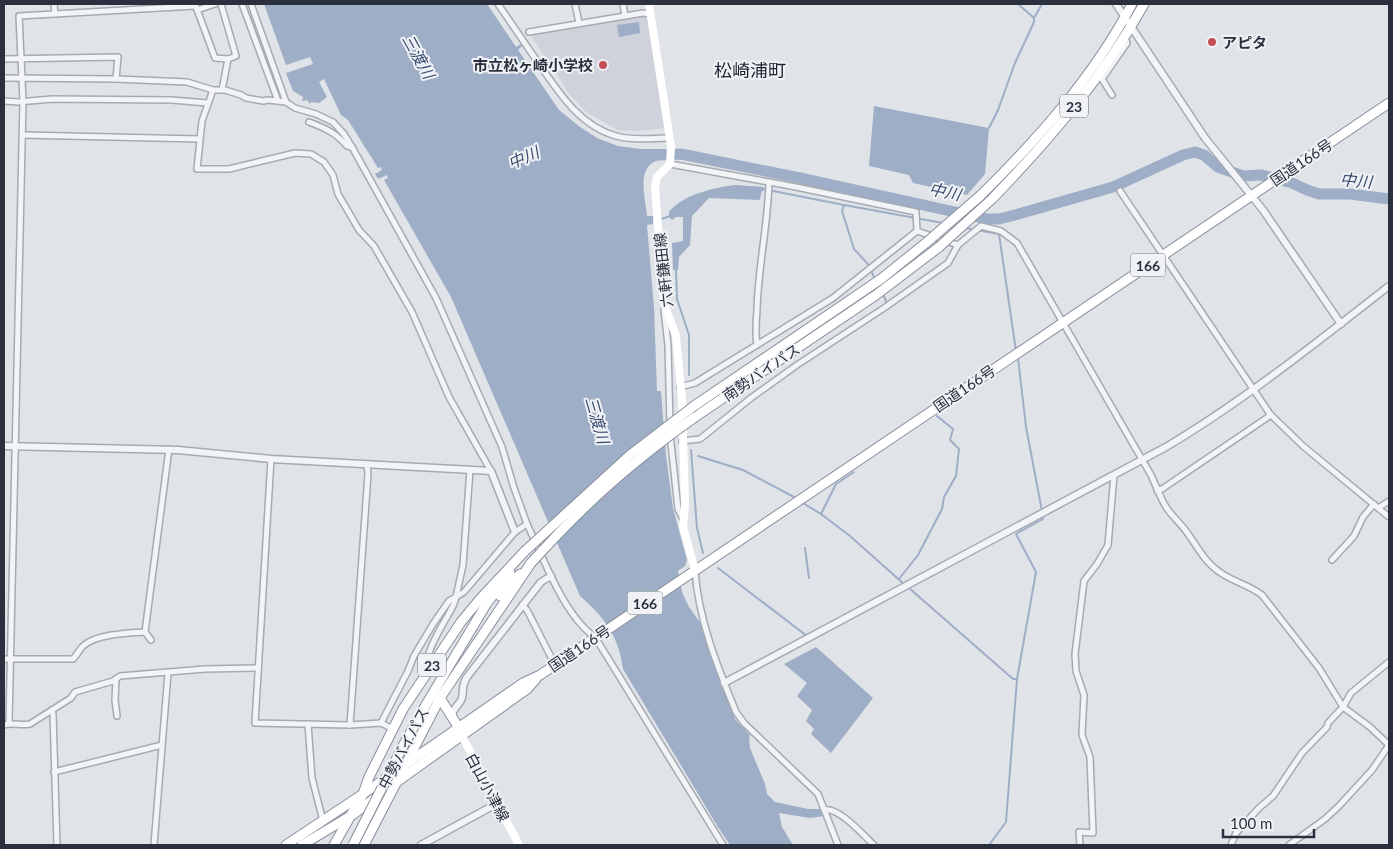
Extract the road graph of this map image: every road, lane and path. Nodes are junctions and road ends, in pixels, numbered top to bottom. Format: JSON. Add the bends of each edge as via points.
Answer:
{"nodes":[{"id":1,"x":54,"y":4,"type":"edge"},
{"id":2,"x":215,"y":4,"type":"edge"},
{"id":3,"x":221,"y":4,"type":"edge"},
{"id":4,"x":242,"y":4,"type":"edge"},
{"id":5,"x":251,"y":4,"type":"edge"},
{"id":6,"x":498,"y":4,"type":"edge"},
{"id":7,"x":576,"y":4,"type":"edge"},
{"id":8,"x":622,"y":4,"type":"edge"},
{"id":9,"x":649,"y":4,"type":"edge"},
{"id":10,"x":1116,"y":4,"type":"edge"},
{"id":11,"x":1132,"y":4,"type":"edge"},
{"id":12,"x":1144,"y":4,"type":"edge"},
{"id":13,"x":152,"y":6,"type":"edge"},
{"id":14,"x":196,"y":7,"type":"edge"},
{"id":15,"x":55,"y":14,"type":"junction"},
{"id":16,"x":650,"y":14,"type":"junction"},
{"id":17,"x":624,"y":16,"type":"junction"},
{"id":18,"x":1125,"y":17,"type":"junction"},
{"id":19,"x":579,"y":24,"type":"junction"},
{"id":20,"x":1131,"y":27,"type":"junction"},
{"id":21,"x":529,"y":32,"type":"dead end"},
{"id":22,"x":1124,"y":36,"type":"junction"},
{"id":23,"x":228,"y":59,"type":"junction"},
{"id":24,"x":4,"y":60,"type":"edge"},
{"id":25,"x":20,"y":60,"type":"junction"},
{"id":26,"x":4,"y":78,"type":"edge"},
{"id":27,"x":116,"y":79,"type":"junction"},
{"id":28,"x":21,"y":80,"type":"junction"},
{"id":29,"x":222,"y":90,"type":"junction"},
{"id":30,"x":212,"y":91,"type":"junction"},
{"id":31,"x":1112,"y":95,"type":"dead end"},
{"id":32,"x":4,"y":100,"type":"edge"},
{"id":33,"x":23,"y":101,"type":"junction"},
{"id":34,"x":278,"y":101,"type":"junction"},
{"id":35,"x":286,"y":102,"type":"junction"},
{"id":36,"x":1389,"y":102,"type":"edge"},
{"id":37,"x":207,"y":103,"type":"junction"},
{"id":38,"x":310,"y":122,"type":"dead end"},
{"id":39,"x":23,"y":135,"type":"junction"},
{"id":40,"x":199,"y":139,"type":"junction"},
{"id":41,"x":671,"y":142,"type":"junction"},
{"id":42,"x":352,"y":147,"type":"junction"},
{"id":43,"x":670,"y":164,"type":"junction"},
{"id":44,"x":769,"y":187,"type":"junction"},
{"id":45,"x":1120,"y":191,"type":"dead end"},
{"id":46,"x":1251,"y":196,"type":"junction"},
{"id":47,"x":917,"y":231,"type":"junction"},
{"id":48,"x":958,"y":245,"type":"junction"},
{"id":49,"x":1162,"y":255,"type":"junction"},
{"id":50,"x":1389,"y":286,"type":"edge"},
{"id":51,"x":833,"y":298,"type":"junction"},
{"id":52,"x":664,"y":302,"type":"junction"},
{"id":53,"x":839,"y":308,"type":"junction"},
{"id":54,"x":845,"y":316,"type":"junction"},
{"id":55,"x":1063,"y":322,"type":"junction"},
{"id":56,"x":1340,"y":324,"type":"junction"},
{"id":57,"x":853,"y":328,"type":"junction"},
{"id":58,"x":757,"y":345,"type":"junction"},
{"id":59,"x":766,"y":379,"type":"dead end"},
{"id":60,"x":770,"y":385,"type":"junction"},
{"id":61,"x":680,"y":387,"type":"junction"},
{"id":62,"x":1253,"y":389,"type":"junction"},
{"id":63,"x":1272,"y":416,"type":"junction"},
{"id":64,"x":682,"y":441,"type":"junction"},
{"id":65,"x":4,"y":446,"type":"edge"},
{"id":66,"x":16,"y":447,"type":"junction"},
{"id":67,"x":169,"y":450,"type":"junction"},
{"id":68,"x":271,"y":459,"type":"junction"},
{"id":69,"x":1142,"y":459,"type":"junction"},
{"id":70,"x":367,"y":464,"type":"junction"},
{"id":71,"x":470,"y":470,"type":"junction"},
{"id":72,"x":491,"y":471,"type":"junction"},
{"id":73,"x":1114,"y":475,"type":"junction"},
{"id":74,"x":1157,"y":490,"type":"junction"},
{"id":75,"x":1389,"y":501,"type":"edge"},
{"id":76,"x":1376,"y":506,"type":"junction"},
{"id":77,"x":1389,"y":517,"type":"edge"},
{"id":78,"x":683,"y":520,"type":"junction"},
{"id":79,"x":527,"y":524,"type":"junction"},
{"id":80,"x":515,"y":532,"type":"junction"},
{"id":81,"x":540,"y":537,"type":"joint"},
{"id":82,"x":528,"y":556,"type":"junction"},
{"id":83,"x":1332,"y":560,"type":"dead end"},
{"id":84,"x":695,"y":570,"type":"junction"},
{"id":85,"x":552,"y":576,"type":"junction"},
{"id":86,"x":456,"y":597,"type":"junction"},
{"id":87,"x":522,"y":605,"type":"junction"},
{"id":88,"x":145,"y":632,"type":"junction"},
{"id":89,"x":595,"y":637,"type":"junction"},
{"id":90,"x":151,"y":640,"type":"dead end"},
{"id":91,"x":551,"y":657,"type":"dead end"},
{"id":92,"x":4,"y":659,"type":"edge"},
{"id":93,"x":11,"y":659,"type":"junction"},
{"id":94,"x":1389,"y":662,"type":"edge"},
{"id":95,"x":258,"y":668,"type":"junction"},
{"id":96,"x":168,"y":673,"type":"junction"},
{"id":97,"x":424,"y":676,"type":"junction"},
{"id":98,"x":116,"y":679,"type":"junction"},
{"id":99,"x":724,"y":683,"type":"junction"},
{"id":100,"x":441,"y":700,"type":"junction"},
{"id":101,"x":458,"y":703,"type":"junction"},
{"id":102,"x":1342,"y":707,"type":"junction"},
{"id":103,"x":52,"y":710,"type":"junction"},
{"id":104,"x":117,"y":716,"type":"dead end"},
{"id":105,"x":452,"y":716,"type":"junction"},
{"id":106,"x":6,"y":724,"type":"edge"},
{"id":107,"x":308,"y":724,"type":"junction"},
{"id":108,"x":381,"y":724,"type":"junction"},
{"id":109,"x":350,"y":725,"type":"junction"},
{"id":110,"x":392,"y":729,"type":"junction"},
{"id":111,"x":460,"y":732,"type":"junction"},
{"id":112,"x":162,"y":745,"type":"junction"},
{"id":113,"x":1389,"y":748,"type":"edge"},
{"id":114,"x":406,"y":764,"type":"junction"},
{"id":115,"x":54,"y":772,"type":"junction"},
{"id":116,"x":369,"y":777,"type":"junction"},
{"id":117,"x":395,"y":783,"type":"junction"},
{"id":118,"x":363,"y":794,"type":"junction"},
{"id":119,"x":498,"y":804,"type":"junction"},
{"id":120,"x":825,"y":810,"type":"junction"},
{"id":121,"x":333,"y":814,"type":"junction"},
{"id":122,"x":352,"y":815,"type":"junction"},
{"id":123,"x":322,"y":821,"type":"junction"},
{"id":124,"x":57,"y":845,"type":"edge"},
{"id":125,"x":154,"y":845,"type":"edge"},
{"id":126,"x":286,"y":845,"type":"edge"},
{"id":127,"x":302,"y":845,"type":"edge"},
{"id":128,"x":334,"y":845,"type":"edge"},
{"id":129,"x":353,"y":845,"type":"edge"},
{"id":130,"x":364,"y":845,"type":"edge"},
{"id":131,"x":421,"y":845,"type":"edge"},
{"id":132,"x":519,"y":845,"type":"edge"},
{"id":133,"x":723,"y":845,"type":"edge"},
{"id":134,"x":838,"y":845,"type":"edge"},
{"id":135,"x":874,"y":845,"type":"edge"},
{"id":136,"x":1080,"y":845,"type":"edge"},
{"id":137,"x":1231,"y":845,"type":"edge"},
{"id":138,"x":1289,"y":845,"type":"edge"}],
"edges":[{"from":1,"to":15,"type":"street"},
{"from":2,"to":14,"type":"street"},
{"from":3,"to":23,"type":"street","via":[[236,56]]},
{"from":4,"to":34,"type":"street"},
{"from":5,"to":35,"type":"street"},
{"from":6,"to":41,"type":"street","via":[[563,99],[583,117],[622,138]]},
{"from":7,"to":19,"type":"street"},
{"from":8,"to":17,"type":"street"},
{"from":9,"to":16,"type":"main road"},
{"from":10,"to":18,"type":"street"},
{"from":11,"to":18,"type":"highway","name":"南勢バイパス","number":"23"},
{"from":12,"to":20,"type":"highway","name":"南勢バイパス","number":"23"},
{"from":13,"to":14,"type":"street"},
{"from":13,"to":15,"type":"street"},
{"from":14,"to":23,"type":"street","via":[[215,58]]},
{"from":15,"to":25,"type":"street","via":[[19,16]]},
{"from":16,"to":17,"type":"street","via":[[643,12]]},
{"from":16,"to":41,"type":"main road"},
{"from":17,"to":19,"type":"street"},
{"from":18,"to":20,"type":"street"},
{"from":18,"to":53,"type":"highway","name":"南勢バイパス","number":"23","bridge":true,"via":[[1085,77],[1010,168],[927,242]]},
{"from":19,"to":21,"type":"street"},
{"from":20,"to":22,"type":"highway","name":"南勢バイパス","number":"23"},
{"from":20,"to":46,"type":"street","via":[[1205,138]]},
{"from":22,"to":31,"type":"street","via":[[1127,42],[1102,79]]},
{"from":22,"to":54,"type":"highway","name":"南勢バイパス","number":"23","bridge":true,"via":[[1095,80],[1056,129],[992,198],[939,246]]},
{"from":23,"to":29,"type":"street"},
{"from":24,"to":25,"type":"street"},
{"from":25,"to":27,"type":"street","via":[[118,57]]},
{"from":25,"to":28,"type":"street"},
{"from":26,"to":28,"type":"street"},
{"from":27,"to":28,"type":"street"},
{"from":27,"to":30,"type":"street","via":[[187,82]]},
{"from":28,"to":33,"type":"street"},
{"from":29,"to":30,"type":"street"},
{"from":29,"to":34,"type":"street","via":[[246,98]]},
{"from":30,"to":37,"type":"street"},
{"from":32,"to":33,"type":"street"},
{"from":33,"to":37,"type":"street","via":[[172,100]]},
{"from":33,"to":39,"type":"street"},
{"from":34,"to":35,"type":"street"},
{"from":35,"to":42,"type":"street","via":[[333,122]]},
{"from":36,"to":46,"type":"highway","name":"国道166号","number":"166"},
{"from":37,"to":40,"type":"street"},
{"from":38,"to":42,"type":"street","via":[[328,128]]},
{"from":39,"to":40,"type":"street"},
{"from":39,"to":66,"type":"street"},
{"from":40,"to":72,"type":"street","via":[[197,169],[235,168],[301,152],[316,155],[324,162],[334,175],[338,194],[359,230],[374,246],[412,312],[450,397]]},
{"from":41,"to":43,"type":"main road"},
{"from":42,"to":79,"type":"street","via":[[436,298],[502,447]]},
{"from":43,"to":44,"type":"street"},
{"from":43,"to":52,"type":"main road","name":"六軒鎌田線","via":[[656,181]]},
{"from":44,"to":47,"type":"street","via":[[916,212]]},
{"from":44,"to":58,"type":"street","via":[[757,293]]},
{"from":45,"to":49,"type":"street"},
{"from":46,"to":49,"type":"highway","name":"国道166号","number":"166"},
{"from":46,"to":56,"type":"street"},
{"from":47,"to":48,"type":"street"},
{"from":47,"to":51,"type":"street"},
{"from":48,"to":55,"type":"street","via":[[980,226],[995,228],[1017,243]]},
{"from":48,"to":57,"type":"street","via":[[948,263]]},
{"from":49,"to":55,"type":"highway","name":"国道166号","number":"166"},
{"from":49,"to":62,"type":"street"},
{"from":50,"to":56,"type":"street"},
{"from":51,"to":53,"type":"street"},
{"from":51,"to":58,"type":"street"},
{"from":52,"to":61,"type":"main road","name":"六軒鎌田線","via":[[676,336]]},
{"from":52,"to":78,"type":"street","via":[[674,483]]},
{"from":53,"to":81,"type":"highway","name":"南勢バイパス","number":"23","bridge":true,"via":[[694,406],[630,455]]},
{"from":54,"to":57,"type":"street"},
{"from":54,"to":82,"type":"highway","name":"南勢バイパス","number":"23","bridge":true,"via":[[695,417],[636,462]]},
{"from":55,"to":69,"type":"street"},
{"from":55,"to":84,"type":"highway","name":"国道166号","number":"166"},
{"from":56,"to":62,"type":"street"},
{"from":57,"to":60,"type":"street"},
{"from":58,"to":61,"type":"street","via":[[750,353],[695,383]]},
{"from":59,"to":60,"type":"street"},
{"from":60,"to":64,"type":"street","via":[[700,439]]},
{"from":61,"to":64,"type":"main road","name":"六軒鎌田線"},
{"from":62,"to":63,"type":"street"},
{"from":62,"to":69,"type":"street","via":[[1201,425]]},
{"from":63,"to":74,"type":"street"},
{"from":63,"to":76,"type":"street"},
{"from":64,"to":78,"type":"main road","name":"六軒鎌田線"},
{"from":65,"to":66,"type":"street"},
{"from":66,"to":67,"type":"street"},
{"from":66,"to":93,"type":"street"},
{"from":67,"to":68,"type":"street"},
{"from":67,"to":88,"type":"street"},
{"from":68,"to":70,"type":"street"},
{"from":68,"to":95,"type":"street"},
{"from":69,"to":73,"type":"street"},
{"from":69,"to":74,"type":"street"},
{"from":70,"to":71,"type":"street"},
{"from":70,"to":109,"type":"street"},
{"from":71,"to":72,"type":"street"},
{"from":71,"to":86,"type":"street","via":[[463,566]]},
{"from":72,"to":80,"type":"street"},
{"from":73,"to":99,"type":"street"},
{"from":73,"to":136,"type":"street","via":[[1108,545],[1084,581],[1076,654],[1076,672],[1084,695],[1082,735],[1090,757],[1093,833],[1080,832]]},
{"from":74,"to":102,"type":"street","via":[[1203,556],[1216,569],[1250,586],[1265,598],[1319,668]]},
{"from":75,"to":76,"type":"street"},
{"from":76,"to":77,"type":"street"},
{"from":76,"to":83,"type":"street","via":[[1363,517],[1354,536]]},
{"from":78,"to":84,"type":"main road","name":"六軒鎌田線"},
{"from":79,"to":80,"type":"street"},
{"from":79,"to":85,"type":"street"},
{"from":80,"to":86,"type":"street","via":[[464,592]]},
{"from":81,"to":82,"type":"highway","name":"中勢バイパス","number":"23","bridge":true},
{"from":82,"to":97,"type":"highway","number":"23","via":[[468,614]]},
{"from":82,"to":100,"type":"highway","name":"南勢バイパス","number":"23"},
{"from":82,"to":129,"type":"highway","name":"中勢バイパス","number":"23","bridge":true,"via":[[456,654],[403,746]]},
{"from":84,"to":89,"type":"highway","name":"国道166号","number":"166"},
{"from":84,"to":99,"type":"street","via":[[707,633]]},
{"from":85,"to":87,"type":"street","via":[[541,582]]},
{"from":85,"to":89,"type":"street","via":[[569,609]]},
{"from":86,"to":97,"type":"street","via":[[426,658]]},
{"from":86,"to":108,"type":"street","via":[[449,601],[432,624]]},
{"from":87,"to":91,"type":"street"},
{"from":87,"to":101,"type":"street","via":[[465,680]]},
{"from":88,"to":90,"type":"street"},
{"from":88,"to":93,"type":"street","via":[[97,640],[82,647],[73,659]]},
{"from":89,"to":111,"type":"highway","name":"国道166号","number":"166","via":[[523,683]]},
{"from":89,"to":133,"type":"street"},
{"from":92,"to":93,"type":"street"},
{"from":93,"to":106,"type":"street"},
{"from":94,"to":102,"type":"street","via":[[1351,693]]},
{"from":95,"to":96,"type":"street"},
{"from":95,"to":107,"type":"street","via":[[255,723]]},
{"from":96,"to":98,"type":"street","via":[[120,676]]},
{"from":96,"to":112,"type":"street"},
{"from":97,"to":110,"type":"highway","number":"23"},
{"from":98,"to":103,"type":"street","via":[[75,692]]},
{"from":98,"to":104,"type":"street"},
{"from":99,"to":120,"type":"street","via":[[739,716],[818,794]]},
{"from":100,"to":101,"type":"street","via":[[449,704]]},
{"from":100,"to":105,"type":"highway"},
{"from":100,"to":114,"type":"highway","name":"南勢バイパス","number":"23"},
{"from":101,"to":105,"type":"street"},
{"from":102,"to":113,"type":"street","via":[[1370,727]]},
{"from":102,"to":137,"type":"street","via":[[1306,748],[1273,796],[1236,833]]},
{"from":103,"to":106,"type":"street","via":[[30,724]]},
{"from":103,"to":115,"type":"street"},
{"from":105,"to":111,"type":"highway"},
{"from":107,"to":109,"type":"street"},
{"from":107,"to":123,"type":"street","via":[[312,778]]},
{"from":108,"to":109,"type":"street"},
{"from":108,"to":110,"type":"street"},
{"from":110,"to":116,"type":"highway","number":"23"},
{"from":111,"to":114,"type":"highway","number":"23"},
{"from":111,"to":117,"type":"highway","number":"23"},
{"from":111,"to":119,"type":"main road","name":"白山小津線"},
{"from":112,"to":115,"type":"street"},
{"from":112,"to":125,"type":"street"},
{"from":113,"to":138,"type":"street","via":[[1339,806]]},
{"from":114,"to":117,"type":"highway","number":"23"},
{"from":114,"to":118,"type":"highway","number":"23"},
{"from":115,"to":124,"type":"street"},
{"from":116,"to":118,"type":"highway","number":"23"},
{"from":116,"to":121,"type":"highway","number":"23","via":[[360,791]]},
{"from":117,"to":122,"type":"highway","number":"23"},
{"from":117,"to":130,"type":"highway","number":"23"},
{"from":118,"to":121,"type":"highway","number":"23"},
{"from":118,"to":122,"type":"highway","number":"23"},
{"from":119,"to":131,"type":"street"},
{"from":119,"to":132,"type":"main road","name":"白山小津線"},
{"from":120,"to":134,"type":"street"},
{"from":120,"to":135,"type":"street","via":[[833,810],[846,818]]},
{"from":121,"to":123,"type":"highway","number":"23"},
{"from":122,"to":127,"type":"highway","number":"23"},
{"from":122,"to":128,"type":"highway","number":"23"},
{"from":123,"to":126,"type":"highway","number":"23"}]}
